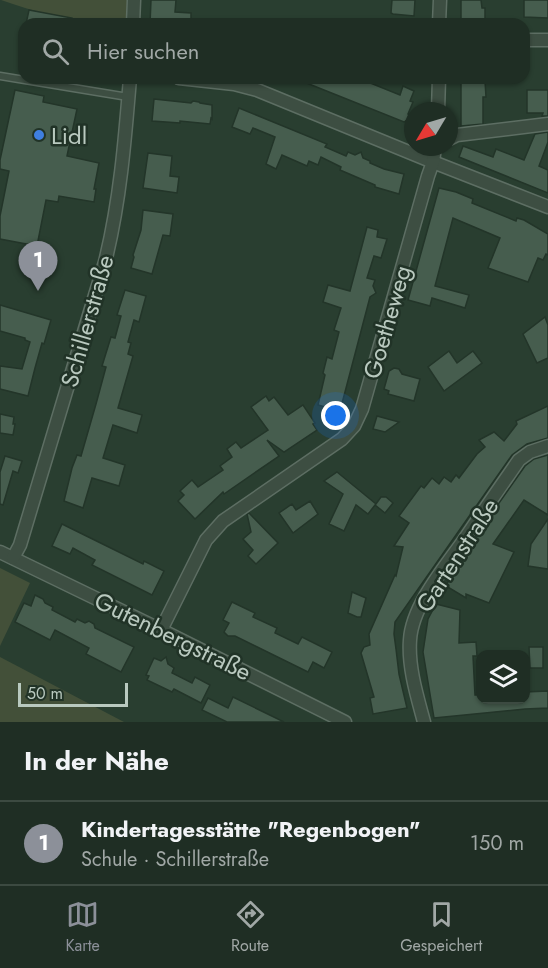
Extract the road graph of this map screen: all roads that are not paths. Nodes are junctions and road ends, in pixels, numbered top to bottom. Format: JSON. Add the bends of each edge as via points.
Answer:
{"nodes":[{"id":1,"x":134,"y":0,"type":"edge"},
{"id":2,"x":440,"y":0,"type":"edge"},
{"id":3,"x":133,"y":18,"type":"edge"},
{"id":4,"x":439,"y":18,"type":"edge"},
{"id":5,"x":530,"y":40,"type":"edge"},
{"id":6,"x":548,"y":40,"type":"edge"},
{"id":7,"x":0,"y":76,"type":"edge"},
{"id":8,"x":18,"y":79,"type":"edge"},
{"id":9,"x":49,"y":84,"type":"edge"},
{"id":10,"x":129,"y":84,"type":"edge"},
{"id":11,"x":234,"y":84,"type":"edge"},
{"id":12,"x":439,"y":84,"type":"edge"},
{"id":13,"x":128,"y":97,"type":"junction"},
{"id":14,"x":438,"y":102,"type":"edge"},
{"id":15,"x":548,"y":124,"type":"edge"},
{"id":16,"x":458,"y":135,"type":"edge"},
{"id":17,"x":434,"y":156,"type":"edge"},
{"id":18,"x":436,"y":156,"type":"edge"},
{"id":19,"x":433,"y":162,"type":"junction"},
{"id":20,"x":548,"y":207,"type":"edge"},
{"id":21,"x":548,"y":446,"type":"edge"},
{"id":22,"x":0,"y":552,"type":"edge"},
{"id":23,"x":14,"y":558,"type":"junction"},
{"id":24,"x":161,"y":630,"type":"junction"},
{"id":25,"x":345,"y":722,"type":"edge"},
{"id":26,"x":424,"y":722,"type":"edge"}],
"edges":[{"from":1,"to":3,"type":"street"},
{"from":2,"to":4,"type":"street"},
{"from":5,"to":6,"type":"street"},
{"from":7,"to":8,"type":"lane"},
{"from":9,"to":13,"type":"lane"},
{"from":10,"to":13,"type":"street","name":"Schillerstraße"},
{"from":11,"to":19,"type":"street"},
{"from":12,"to":14,"type":"street"},
{"from":13,"to":23,"type":"street","name":"Schillerstraße","via":[[112,232]]},
{"from":15,"to":16,"type":"street"},
{"from":17,"to":19,"type":"street","name":"Goetheweg"},
{"from":18,"to":19,"type":"street"},
{"from":19,"to":20,"type":"street"},
{"from":19,"to":24,"type":"street","name":"Goetheweg","via":[[354,426],[342,439],[214,530]]},
{"from":21,"to":26,"type":"street","name":"Gartenstraße","via":[[519,460],[418,610],[412,625],[411,660]]},
{"from":22,"to":23,"type":"street","name":"Gutenbergstraße"},
{"from":23,"to":24,"type":"street","name":"Gutenbergstraße"},
{"from":24,"to":25,"type":"street","name":"Gutenbergstraße"}]}
